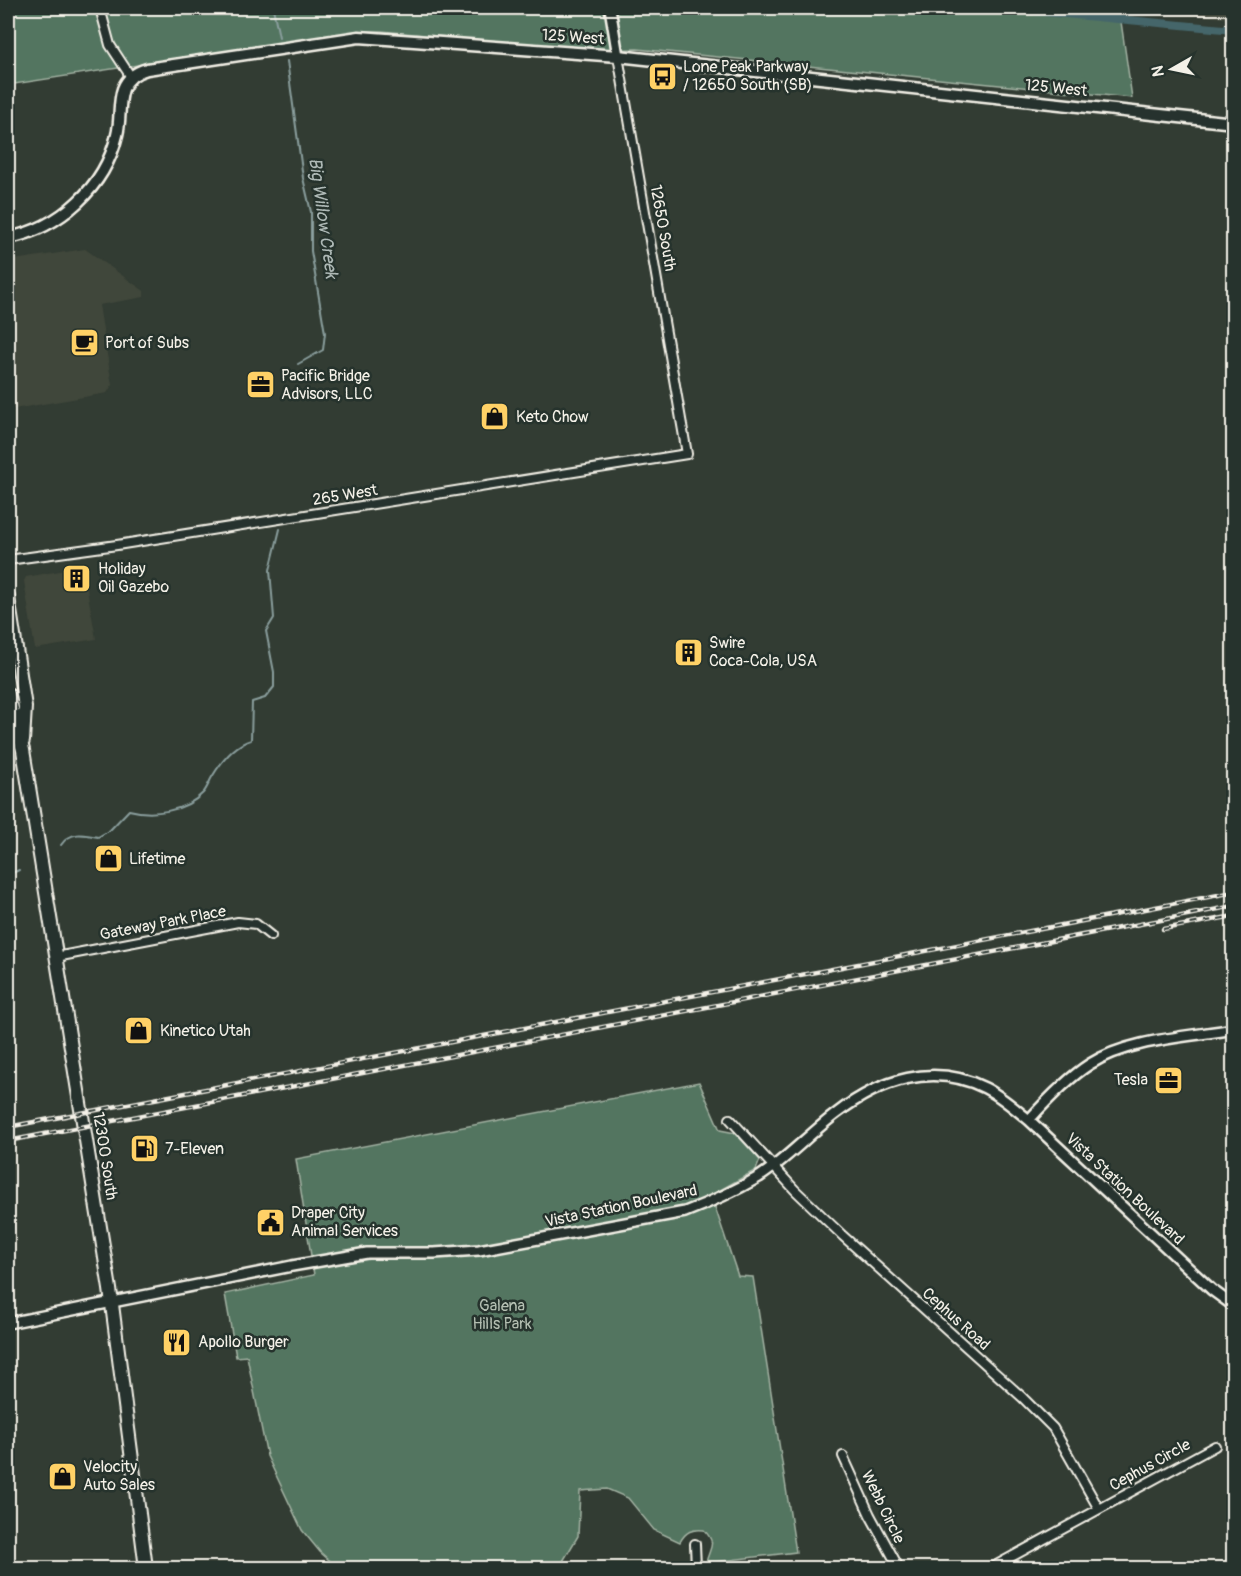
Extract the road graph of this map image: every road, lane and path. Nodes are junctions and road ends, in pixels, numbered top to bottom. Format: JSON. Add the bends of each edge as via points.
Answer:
{"nodes":[{"id":1,"x":100,"y":8,"type":"edge"},
{"id":2,"x":610,"y":8,"type":"edge"},
{"id":3,"x":618,"y":56,"type":"junction"},
{"id":4,"x":131,"y":77,"type":"junction"},
{"id":5,"x":1233,"y":123,"type":"edge"},
{"id":6,"x":8,"y":238,"type":"edge"},
{"id":7,"x":687,"y":454,"type":"joint"},
{"id":8,"x":8,"y":560,"type":"edge"},
{"id":9,"x":8,"y":597,"type":"edge"},
{"id":10,"x":8,"y":694,"type":"edge"},
{"id":11,"x":23,"y":750,"type":"junction"},
{"id":12,"x":271,"y":936,"type":"dead end"},
{"id":13,"x":56,"y":957,"type":"junction"},
{"id":14,"x":1233,"y":1029,"type":"edge"},
{"id":15,"x":729,"y":1119,"type":"dead end"},
{"id":16,"x":1029,"y":1120,"type":"junction"},
{"id":17,"x":774,"y":1165,"type":"junction"},
{"id":18,"x":8,"y":1223,"type":"edge"},
{"id":19,"x":8,"y":1227,"type":"edge"},
{"id":20,"x":113,"y":1304,"type":"junction"},
{"id":21,"x":1233,"y":1306,"type":"edge"},
{"id":22,"x":8,"y":1323,"type":"edge"},
{"id":23,"x":1215,"y":1446,"type":"dead end"},
{"id":24,"x":843,"y":1456,"type":"dead end"},
{"id":25,"x":1099,"y":1509,"type":"junction"},
{"id":26,"x":695,"y":1544,"type":"dead end"},
{"id":27,"x":146,"y":1569,"type":"edge"},
{"id":28,"x":696,"y":1569,"type":"edge"},
{"id":29,"x":899,"y":1569,"type":"edge"},
{"id":30,"x":991,"y":1569,"type":"edge"}],
"edges":[{"from":1,"to":4,"type":"street","via":[[110,45]]},
{"from":2,"to":3,"type":"street","name":"12650 South"},
{"from":3,"to":4,"type":"main road","name":"125 West","via":[[359,37],[147,69]]},
{"from":3,"to":5,"type":"main road","name":"125 West"},
{"from":3,"to":7,"type":"street","name":"12650 South"},
{"from":4,"to":6,"type":"main road","via":[[121,95],[116,143],[97,180],[57,218]]},
{"from":7,"to":8,"type":"street","name":"265 West"},
{"from":9,"to":11,"type":"main road","name":"12300 South","via":[[25,707]]},
{"from":10,"to":11,"type":"main road","name":"12300 South"},
{"from":11,"to":13,"type":"main road","name":"12300 South"},
{"from":12,"to":13,"type":"street","name":"Gateway Park Place","via":[[256,924],[238,922]]},
{"from":13,"to":20,"type":"main road","name":"12300 South"},
{"from":14,"to":16,"type":"street","via":[[1141,1045],[1091,1063]]},
{"from":15,"to":17,"type":"street","name":"Cephus Road"},
{"from":16,"to":17,"type":"street","name":"Vista Station Boulevard","via":[[987,1088],[964,1079],[935,1074],[898,1079],[854,1101]]},
{"from":16,"to":21,"type":"street","name":"Vista Station Boulevard"},
{"from":17,"to":20,"type":"street","name":"Vista Station Boulevard","via":[[714,1201],[685,1212],[479,1250],[369,1253]]},
{"from":17,"to":25,"type":"street","name":"Cephus Road","via":[[843,1236],[1053,1428]]},
{"from":18,"to":19,"type":"street"},
{"from":20,"to":22,"type":"street","name":"Vista Station Boulevard"},
{"from":20,"to":27,"type":"main road","name":"12300 South"},
{"from":23,"to":25,"type":"street","name":"Cephus Circle"},
{"from":24,"to":29,"type":"street","name":"Webb Circle"},
{"from":25,"to":30,"type":"street","name":"Cephus Circle"},
{"from":26,"to":28,"type":"street"}]}
